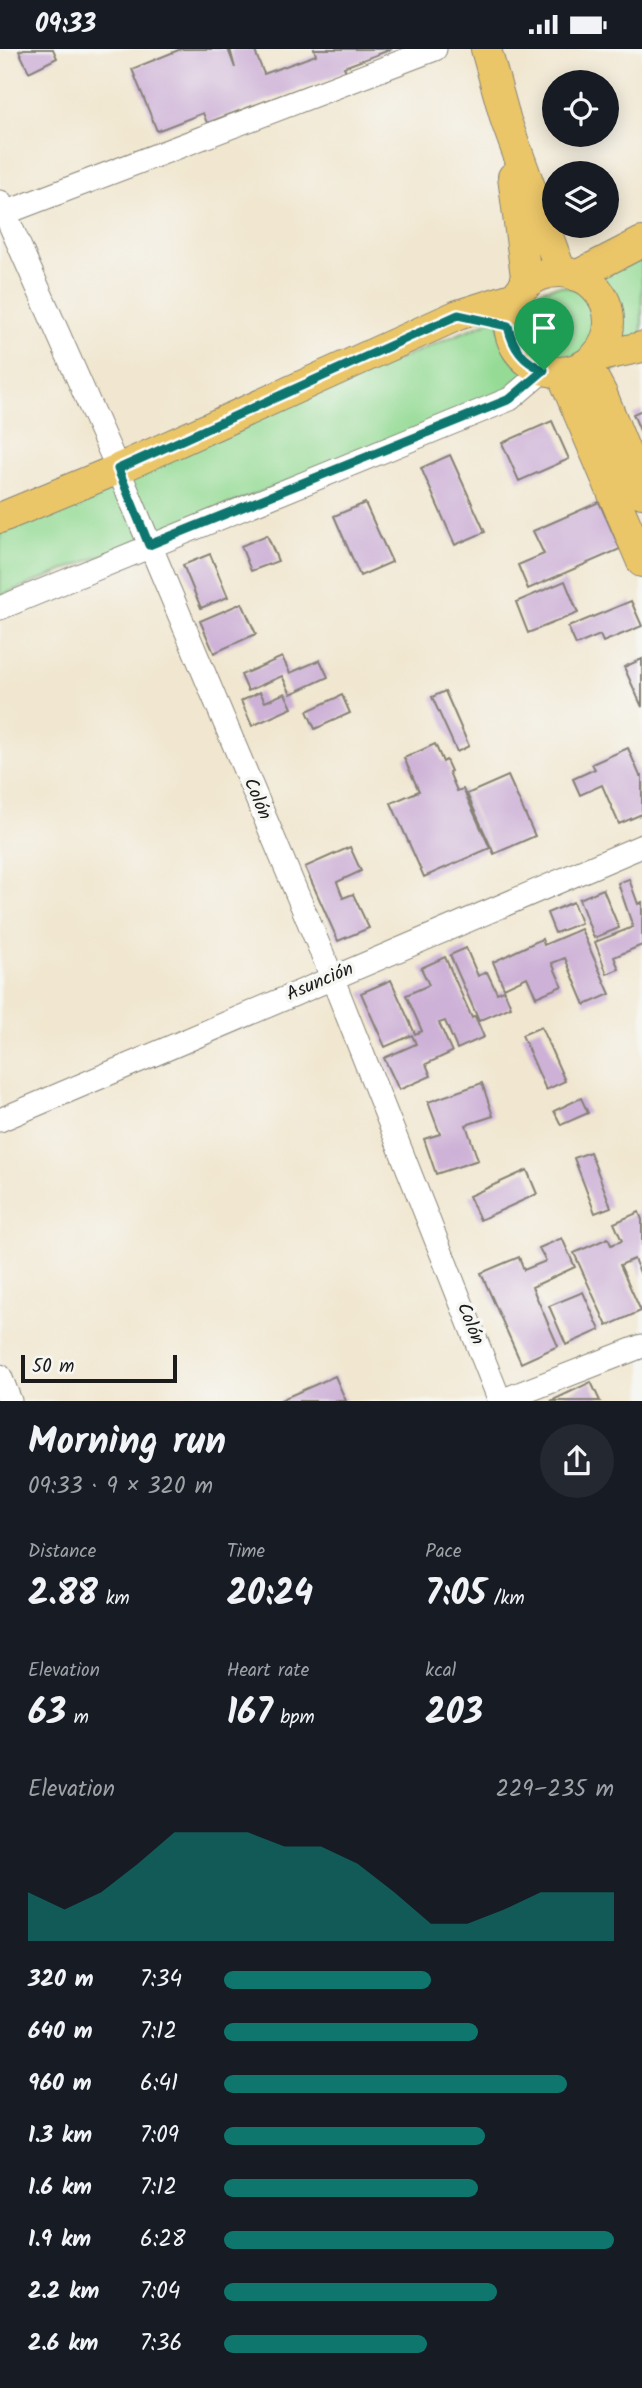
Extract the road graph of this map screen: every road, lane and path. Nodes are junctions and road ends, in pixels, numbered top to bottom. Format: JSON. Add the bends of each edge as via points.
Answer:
{"nodes":[{"id":1,"x":435,"y":49,"type":"edge"},
{"id":2,"x":486,"y":49,"type":"edge"},
{"id":3,"x":506,"y":121,"type":"junction"},
{"id":4,"x":2,"y":208,"type":"edge"},
{"id":5,"x":642,"y":242,"type":"edge"},
{"id":6,"x":569,"y":274,"type":"junction"},
{"id":7,"x":521,"y":290,"type":"junction"},
{"id":8,"x":458,"y":315,"type":"junction"},
{"id":9,"x":508,"y":326,"type":"junction"},
{"id":10,"x":642,"y":347,"type":"edge"},
{"id":11,"x":563,"y":366,"type":"junction"},
{"id":12,"x":118,"y":469,"type":"junction"},
{"id":13,"x":642,"y":493,"type":"edge"},
{"id":14,"x":0,"y":518,"type":"edge"},
{"id":15,"x":149,"y":545,"type":"junction"},
{"id":16,"x":642,"y":562,"type":"edge"},
{"id":17,"x":0,"y":608,"type":"edge"},
{"id":18,"x":642,"y":846,"type":"edge"},
{"id":19,"x":332,"y":977,"type":"junction"},
{"id":20,"x":0,"y":1120,"type":"edge"},
{"id":21,"x":642,"y":1346,"type":"edge"},
{"id":22,"x":0,"y":1376,"type":"edge"},
{"id":23,"x":10,"y":1401,"type":"edge"},
{"id":24,"x":500,"y":1401,"type":"edge"}],
"edges":[{"from":1,"to":4,"type":"street"},
{"from":2,"to":3,"type":"main road"},
{"from":3,"to":6,"type":"main road"},
{"from":3,"to":7,"type":"main road"},
{"from":4,"to":12,"type":"street","name":"Colón"},
{"from":5,"to":6,"type":"main road"},
{"from":6,"to":7,"type":"main road","via":[[549,273]]},
{"from":6,"to":11,"type":"main road","via":[[601,295],[608,311],[607,337]]},
{"from":7,"to":8,"type":"main road"},
{"from":7,"to":9,"type":"main road","via":[[511,306]]},
{"from":8,"to":9,"type":"main road"},
{"from":8,"to":12,"type":"main road"},
{"from":9,"to":11,"type":"main road","via":[[515,347]]},
{"from":10,"to":11,"type":"main road"},
{"from":11,"to":13,"type":"main road","via":[[602,394]]},
{"from":11,"to":15,"type":"street","via":[[510,399]]},
{"from":11,"to":16,"type":"main road"},
{"from":12,"to":14,"type":"main road"},
{"from":12,"to":15,"type":"street","name":"Colón"},
{"from":15,"to":17,"type":"street"},
{"from":15,"to":19,"type":"street","name":"Colón"},
{"from":18,"to":19,"type":"street","name":"Asunción"},
{"from":19,"to":20,"type":"street","name":"Asunción"},
{"from":19,"to":24,"type":"street","name":"Colón"},
{"from":21,"to":24,"type":"street"},
{"from":22,"to":23,"type":"street"}]}
